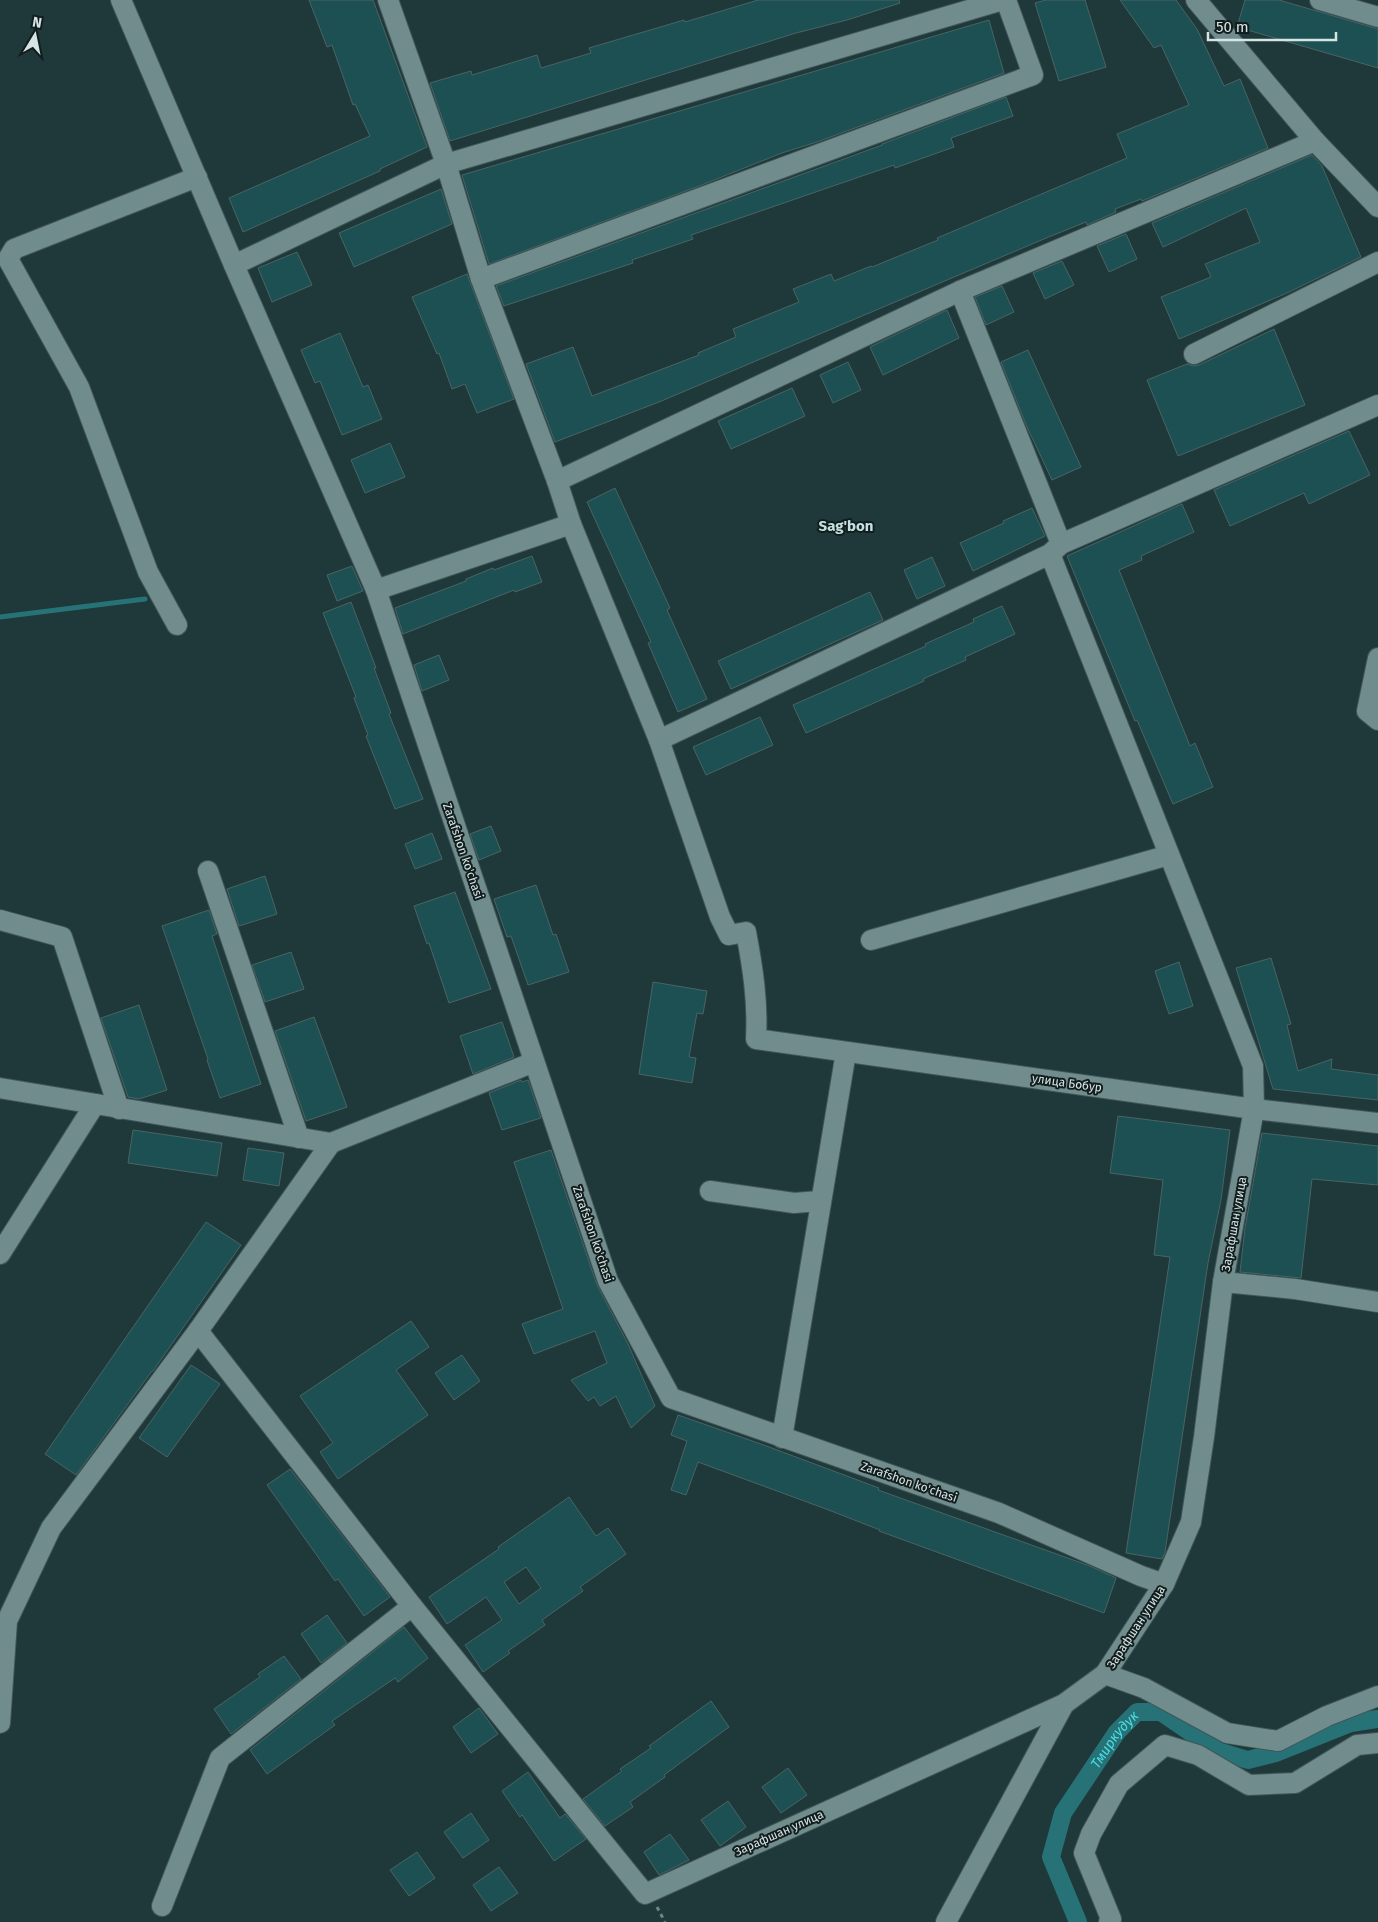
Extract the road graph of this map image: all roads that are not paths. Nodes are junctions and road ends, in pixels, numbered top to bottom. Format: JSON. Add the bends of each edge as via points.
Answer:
{"nodes":[{"id":1,"x":121,"y":0,"type":"edge"},
{"id":2,"x":388,"y":0,"type":"edge"},
{"id":3,"x":1004,"y":0,"type":"edge"},
{"id":4,"x":1196,"y":0,"type":"edge"},
{"id":5,"x":1320,"y":0,"type":"edge"},
{"id":6,"x":1378,"y":17,"type":"edge"},
{"id":7,"x":1315,"y":141,"type":"junction"},
{"id":8,"x":446,"y":164,"type":"junction"},
{"id":9,"x":197,"y":178,"type":"junction"},
{"id":10,"x":1378,"y":207,"type":"edge"},
{"id":11,"x":1378,"y":262,"type":"edge"},
{"id":12,"x":234,"y":265,"type":"junction"},
{"id":13,"x":481,"y":279,"type":"junction"},
{"id":14,"x":960,"y":290,"type":"junction"},
{"id":15,"x":1194,"y":354,"type":"dead end"},
{"id":16,"x":1378,"y":405,"type":"edge"},
{"id":17,"x":557,"y":481,"type":"junction"},
{"id":18,"x":571,"y":524,"type":"junction"},
{"id":19,"x":1056,"y":549,"type":"junction"},
{"id":20,"x":376,"y":590,"type":"junction"},
{"id":21,"x":177,"y":625,"type":"dead end"},
{"id":22,"x":1378,"y":658,"type":"edge"},
{"id":23,"x":1378,"y":720,"type":"edge"},
{"id":24,"x":659,"y":740,"type":"junction"},
{"id":25,"x":1170,"y":855,"type":"junction"},
{"id":26,"x":208,"y":871,"type":"dead end"},
{"id":27,"x":0,"y":920,"type":"edge"},
{"id":28,"x":871,"y":940,"type":"dead end"},
{"id":29,"x":846,"y":1052,"type":"junction"},
{"id":30,"x":534,"y":1062,"type":"junction"},
{"id":31,"x":0,"y":1088,"type":"edge"},
{"id":32,"x":95,"y":1104,"type":"junction"},
{"id":33,"x":119,"y":1109,"type":"junction"},
{"id":34,"x":1254,"y":1110,"type":"junction"},
{"id":35,"x":1378,"y":1123,"type":"edge"},
{"id":36,"x":299,"y":1138,"type":"junction"},
{"id":37,"x":331,"y":1143,"type":"junction"},
{"id":38,"x":710,"y":1191,"type":"dead end"},
{"id":39,"x":820,"y":1200,"type":"junction"},
{"id":40,"x":0,"y":1254,"type":"edge"},
{"id":41,"x":1224,"y":1282,"type":"junction"},
{"id":42,"x":1378,"y":1302,"type":"edge"},
{"id":43,"x":198,"y":1331,"type":"junction"},
{"id":44,"x":782,"y":1438,"type":"junction"},
{"id":45,"x":1164,"y":1584,"type":"junction"},
{"id":46,"x":412,"y":1606,"type":"junction"},
{"id":47,"x":1105,"y":1674,"type":"junction"},
{"id":48,"x":1378,"y":1696,"type":"edge"},
{"id":49,"x":1064,"y":1704,"type":"junction"},
{"id":50,"x":0,"y":1723,"type":"edge"},
{"id":51,"x":1378,"y":1742,"type":"edge"},
{"id":52,"x":162,"y":1906,"type":"dead end"},
{"id":53,"x":946,"y":1922,"type":"edge"},
{"id":54,"x":1109,"y":1922,"type":"edge"}],
"edges":[{"from":1,"to":9,"type":"street","name":"Zarafshon ko'chasi"},
{"from":2,"to":8,"type":"street"},
{"from":3,"to":8,"type":"street"},
{"from":3,"to":13,"type":"street","via":[[1033,75]]},
{"from":4,"to":7,"type":"street"},
{"from":5,"to":6,"type":"street"},
{"from":7,"to":10,"type":"street"},
{"from":7,"to":14,"type":"street"},
{"from":8,"to":12,"type":"street"},
{"from":8,"to":13,"type":"street"},
{"from":9,"to":12,"type":"street","name":"Zarafshon ko'chasi"},
{"from":9,"to":21,"type":"street","via":[[14,249],[8,259],[79,387],[148,572]]},
{"from":11,"to":15,"type":"street"},
{"from":12,"to":20,"type":"street","name":"Zarafshon ko'chasi"},
{"from":13,"to":17,"type":"street"},
{"from":14,"to":17,"type":"street"},
{"from":14,"to":19,"type":"street","name":"Зарафшан улица"},
{"from":16,"to":19,"type":"street"},
{"from":17,"to":18,"type":"street"},
{"from":18,"to":20,"type":"street"},
{"from":18,"to":24,"type":"street"},
{"from":19,"to":24,"type":"street"},
{"from":19,"to":25,"type":"street","name":"Зарафшан улица"},
{"from":20,"to":30,"type":"street","name":"Zarafshon ko'chasi"},
{"from":22,"to":23,"type":"street","via":[[1367,711]]},
{"from":24,"to":29,"type":"street","name":"улица Бобур","via":[[720,917],[729,935],[746,932],[758,1011],[756,1039]]},
{"from":25,"to":28,"type":"street"},
{"from":25,"to":34,"type":"street","name":"Зарафшан улица","via":[[1253,1066]]},
{"from":26,"to":36,"type":"street"},
{"from":27,"to":33,"type":"street","via":[[62,938]]},
{"from":29,"to":34,"type":"street","name":"улица Бобур"},
{"from":29,"to":39,"type":"street"},
{"from":30,"to":37,"type":"street"},
{"from":30,"to":44,"type":"street","name":"Zarafshon ko'chasi","via":[[608,1281],[671,1398]]},
{"from":31,"to":32,"type":"street"},
{"from":32,"to":33,"type":"street"},
{"from":32,"to":40,"type":"street"},
{"from":33,"to":36,"type":"street"},
{"from":34,"to":35,"type":"street","name":"улица Бобур"},
{"from":34,"to":41,"type":"street","name":"Зарафшан улица"},
{"from":36,"to":37,"type":"street"},
{"from":37,"to":43,"type":"street"},
{"from":38,"to":39,"type":"street","via":[[794,1203]]},
{"from":39,"to":44,"type":"street"},
{"from":41,"to":42,"type":"street"},
{"from":41,"to":45,"type":"street","name":"Зарафшан улица","via":[[1191,1522]]},
{"from":43,"to":46,"type":"street"},
{"from":43,"to":50,"type":"street","via":[[51,1528],[7,1621]]},
{"from":44,"to":45,"type":"street","name":"Zarafshon ko'chasi","via":[[999,1513]]},
{"from":45,"to":47,"type":"street","name":"Зарафшан улица"},
{"from":46,"to":49,"type":"street","name":"Зарафшан улица","via":[[645,1894]]},
{"from":46,"to":52,"type":"street","via":[[220,1758]]},
{"from":47,"to":48,"type":"street","via":[[1144,1688],[1227,1733],[1278,1741]]},
{"from":47,"to":49,"type":"street","name":"Зарафшан улица"},
{"from":49,"to":53,"type":"street"},
{"from":51,"to":54,"type":"street","via":[[1357,1745],[1295,1783],[1249,1784],[1198,1756],[1165,1745],[1119,1784],[1091,1834],[1084,1854]]}]}
